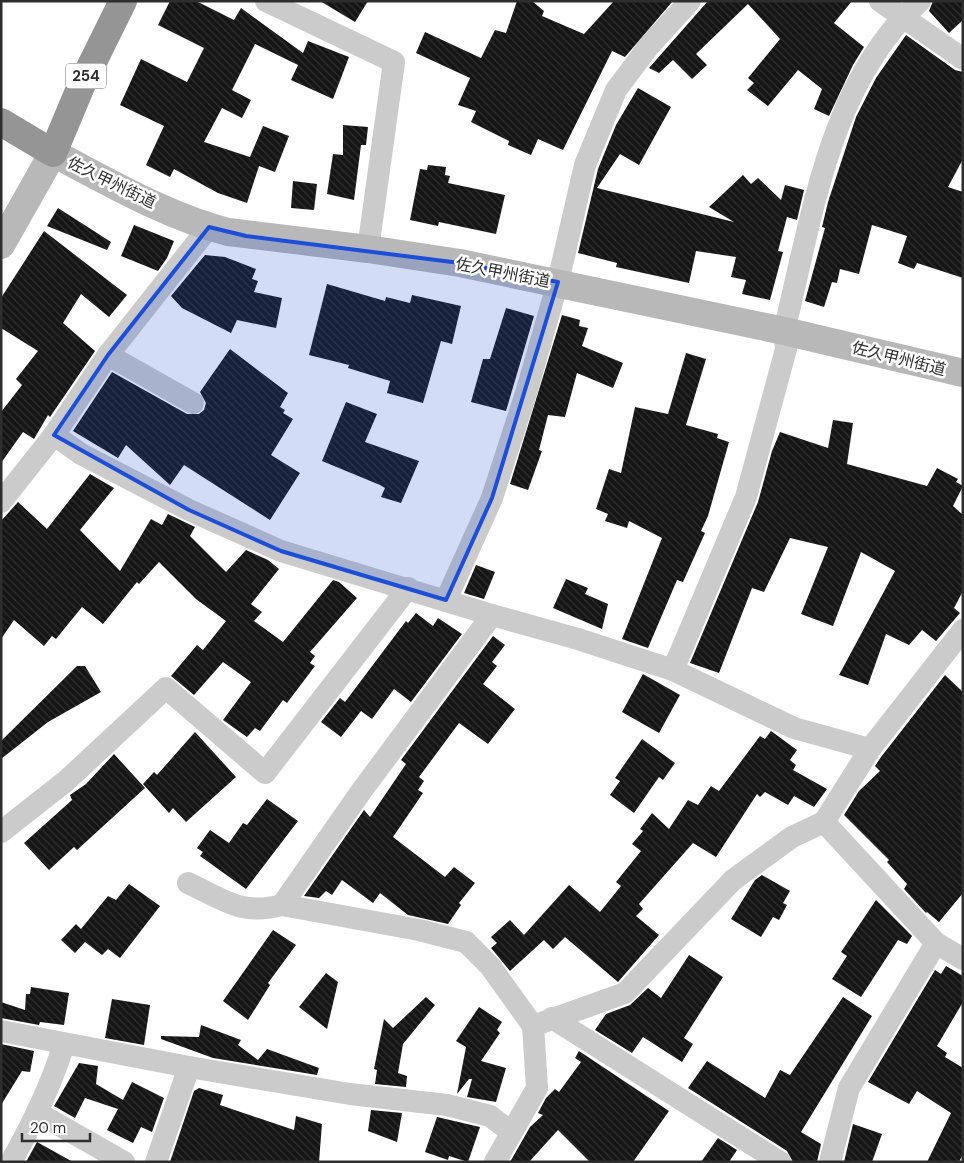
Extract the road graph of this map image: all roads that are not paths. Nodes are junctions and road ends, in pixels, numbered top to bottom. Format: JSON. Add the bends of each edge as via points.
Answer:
{"nodes":[{"id":1,"x":123,"y":1,"type":"edge"},
{"id":2,"x":266,"y":1,"type":"edge"},
{"id":3,"x":690,"y":1,"type":"edge"},
{"id":4,"x":880,"y":1,"type":"edge"},
{"id":5,"x":920,"y":1,"type":"edge"},
{"id":6,"x":902,"y":17,"type":"junction"},
{"id":7,"x":963,"y":58,"type":"edge"},
{"id":8,"x":1,"y":122,"type":"edge"},
{"id":9,"x":53,"y":153,"type":"junction"},
{"id":10,"x":209,"y":227,"type":"junction"},
{"id":11,"x":1,"y":245,"type":"edge"},
{"id":12,"x":368,"y":249,"type":"junction"},
{"id":13,"x":558,"y":282,"type":"junction"},
{"id":14,"x":784,"y":331,"type":"junction"},
{"id":15,"x":108,"y":355,"type":"junction"},
{"id":16,"x":963,"y":373,"type":"edge"},
{"id":17,"x":193,"y":403,"type":"dead end"},
{"id":18,"x":54,"y":435,"type":"junction"},
{"id":19,"x":1,"y":502,"type":"edge"},
{"id":20,"x":408,"y":588,"type":"junction"},
{"id":21,"x":446,"y":600,"type":"junction"},
{"id":22,"x":492,"y":615,"type":"junction"},
{"id":23,"x":963,"y":630,"type":"edge"},
{"id":24,"x":673,"y":670,"type":"junction"},
{"id":25,"x":870,"y":749,"type":"junction"},
{"id":26,"x":824,"y":822,"type":"junction"},
{"id":27,"x":2,"y":830,"type":"edge"},
{"id":28,"x":188,"y":883,"type":"dead end"},
{"id":29,"x":282,"y":905,"type":"junction"},
{"id":30,"x":936,"y":943,"type":"junction"},
{"id":31,"x":963,"y":959,"type":"edge"},
{"id":32,"x":542,"y":1022,"type":"junction"},
{"id":33,"x":1,"y":1031,"type":"edge"},
{"id":34,"x":64,"y":1044,"type":"junction"},
{"id":35,"x":189,"y":1067,"type":"junction"},
{"id":36,"x":38,"y":1113,"type":"junction"},
{"id":37,"x":511,"y":1132,"type":"junction"},
{"id":38,"x":11,"y":1162,"type":"edge"},
{"id":39,"x":124,"y":1162,"type":"edge"},
{"id":40,"x":156,"y":1162,"type":"edge"},
{"id":41,"x":494,"y":1162,"type":"edge"},
{"id":42,"x":780,"y":1162,"type":"edge"},
{"id":43,"x":830,"y":1162,"type":"edge"}],
"edges":[{"from":1,"to":9,"type":"highway","number":"254","via":[[81,86]]},
{"from":2,"to":12,"type":"street","via":[[394,62]]},
{"from":3,"to":13,"type":"street","via":[[649,46],[616,90],[585,165]]},
{"from":4,"to":6,"type":"street"},
{"from":5,"to":6,"type":"street"},
{"from":6,"to":7,"type":"street"},
{"from":6,"to":14,"type":"street","via":[[852,92],[828,154]]},
{"from":8,"to":9,"type":"highway"},
{"from":9,"to":10,"type":"main road","name":"佐久甲州街道","via":[[134,195]]},
{"from":9,"to":11,"type":"main road"},
{"from":10,"to":12,"type":"main road","name":"佐久甲州街道","via":[[246,236]]},
{"from":10,"to":15,"type":"street"},
{"from":12,"to":13,"type":"main road","name":"佐久甲州街道"},
{"from":13,"to":14,"type":"main road","name":"佐久甲州街道"},
{"from":13,"to":21,"type":"street","via":[[492,498]]},
{"from":14,"to":16,"type":"main road","name":"佐久甲州街道"},
{"from":14,"to":24,"type":"street","via":[[786,349],[746,497]]},
{"from":15,"to":17,"type":"street"},
{"from":15,"to":18,"type":"street"},
{"from":18,"to":19,"type":"street"},
{"from":18,"to":20,"type":"street","via":[[82,454],[189,510],[281,551]]},
{"from":20,"to":21,"type":"street"},
{"from":20,"to":27,"type":"street","via":[[266,773],[166,688],[66,781]]},
{"from":21,"to":22,"type":"street"},
{"from":22,"to":24,"type":"street"},
{"from":22,"to":29,"type":"street","via":[[360,793]]},
{"from":23,"to":25,"type":"street"},
{"from":24,"to":25,"type":"street","via":[[794,728]]},
{"from":25,"to":26,"type":"street"},
{"from":26,"to":30,"type":"street"},
{"from":26,"to":32,"type":"street","via":[[792,837],[733,880],[625,993]]},
{"from":28,"to":29,"type":"street","via":[[242,909],[264,910]]},
{"from":29,"to":32,"type":"street","via":[[466,942]]},
{"from":30,"to":31,"type":"street"},
{"from":30,"to":43,"type":"street","via":[[849,1088]]},
{"from":32,"to":37,"type":"street","via":[[537,1088]]},
{"from":32,"to":42,"type":"street"},
{"from":33,"to":34,"type":"street"},
{"from":34,"to":35,"type":"street"},
{"from":34,"to":36,"type":"street"},
{"from":35,"to":37,"type":"street","via":[[350,1094],[447,1105],[490,1116]]},
{"from":35,"to":40,"type":"street"},
{"from":36,"to":38,"type":"street"},
{"from":36,"to":39,"type":"street"},
{"from":37,"to":41,"type":"street"}]}
